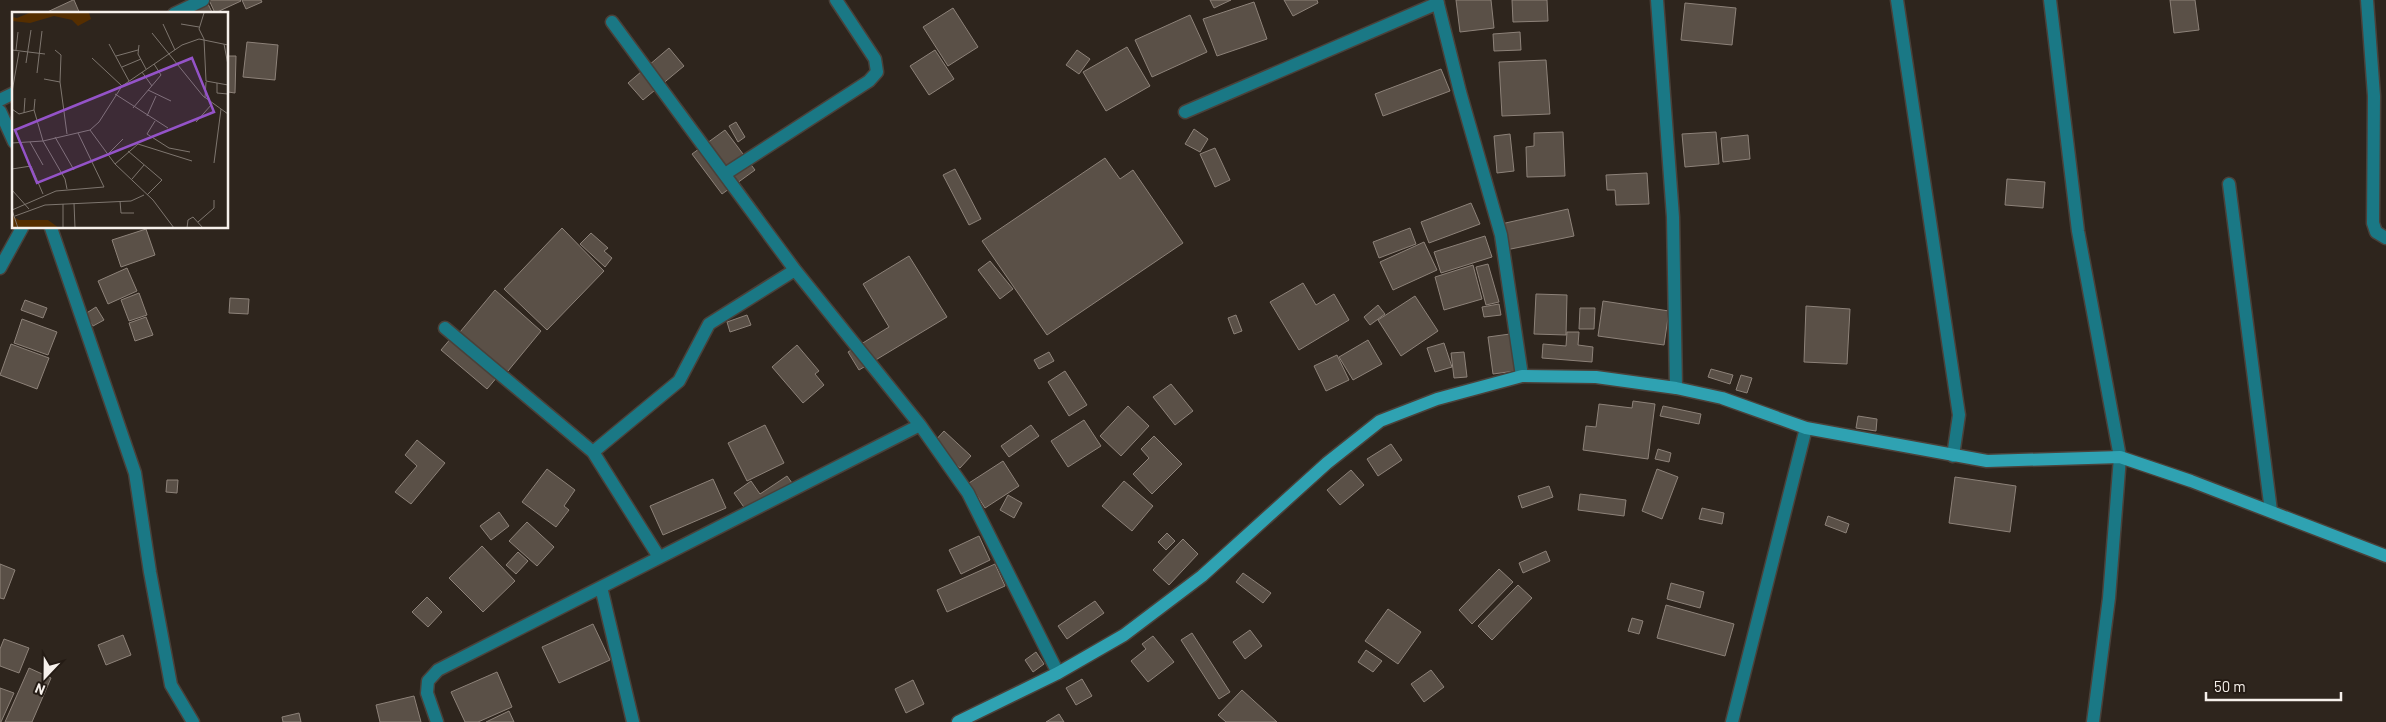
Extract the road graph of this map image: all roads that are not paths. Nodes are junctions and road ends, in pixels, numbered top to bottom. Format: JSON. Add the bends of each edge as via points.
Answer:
{"nodes":[{"id":1,"x":203,"y":0,"type":"edge"},
{"id":2,"x":836,"y":0,"type":"edge"},
{"id":3,"x":1658,"y":0,"type":"edge"},
{"id":4,"x":1897,"y":0,"type":"edge"},
{"id":5,"x":2050,"y":0,"type":"edge"},
{"id":6,"x":2367,"y":0,"type":"edge"},
{"id":7,"x":1438,"y":1,"type":"edge"},
{"id":8,"x":178,"y":12,"type":"edge"},
{"id":9,"x":612,"y":22,"type":"dead end"},
{"id":10,"x":12,"y":94,"type":"edge"},
{"id":11,"x":0,"y":100,"type":"edge"},
{"id":12,"x":0,"y":111,"type":"edge"},
{"id":13,"x":1185,"y":112,"type":"dead end"},
{"id":14,"x":12,"y":138,"type":"edge"},
{"id":15,"x":725,"y":174,"type":"junction"},
{"id":16,"x":2229,"y":184,"type":"dead end"},
{"id":17,"x":21,"y":229,"type":"edge"},
{"id":18,"x":51,"y":229,"type":"edge"},
{"id":19,"x":2386,"y":238,"type":"edge"},
{"id":20,"x":0,"y":268,"type":"edge"},
{"id":21,"x":795,"y":270,"type":"junction"},
{"id":22,"x":445,"y":328,"type":"dead end"},
{"id":23,"x":1522,"y":376,"type":"junction"},
{"id":24,"x":1676,"y":388,"type":"junction"},
{"id":25,"x":920,"y":425,"type":"junction"},
{"id":26,"x":1806,"y":428,"type":"junction"},
{"id":27,"x":594,"y":452,"type":"junction"},
{"id":28,"x":1953,"y":456,"type":"junction"},
{"id":29,"x":2120,"y":457,"type":"junction"},
{"id":30,"x":2271,"y":511,"type":"junction"},
{"id":31,"x":2386,"y":556,"type":"edge"},
{"id":32,"x":659,"y":557,"type":"junction"},
{"id":33,"x":601,"y":587,"type":"junction"},
{"id":34,"x":1058,"y":672,"type":"junction"},
{"id":35,"x":193,"y":722,"type":"edge"},
{"id":36,"x":437,"y":722,"type":"edge"},
{"id":37,"x":633,"y":722,"type":"edge"},
{"id":38,"x":958,"y":722,"type":"edge"},
{"id":39,"x":1732,"y":722,"type":"edge"},
{"id":40,"x":2093,"y":722,"type":"edge"}],
"edges":[{"from":1,"to":8,"type":"street"},
{"from":2,"to":15,"type":"street","via":[[875,59],[877,72],[869,81]]},
{"from":3,"to":24,"type":"street","via":[[1673,217]]},
{"from":4,"to":28,"type":"street","via":[[1959,415]]},
{"from":5,"to":29,"type":"street","via":[[2078,231]]},
{"from":6,"to":19,"type":"street","via":[[2374,96],[2373,223],[2376,232]]},
{"from":7,"to":13,"type":"street"},
{"from":7,"to":23,"type":"street","via":[[1501,235]]},
{"from":9,"to":15,"type":"street"},
{"from":10,"to":11,"type":"street"},
{"from":12,"to":14,"type":"street"},
{"from":15,"to":21,"type":"street"},
{"from":16,"to":30,"type":"street"},
{"from":17,"to":20,"type":"street"},
{"from":18,"to":35,"type":"street","via":[[135,474],[171,685]]},
{"from":21,"to":25,"type":"street"},
{"from":21,"to":27,"type":"street","via":[[709,324],[679,381]]},
{"from":22,"to":27,"type":"street"},
{"from":23,"to":24,"type":"street","via":[[1596,377]]},
{"from":23,"to":34,"type":"street","via":[[1437,399],[1380,421],[1326,463],[1202,576],[1124,635]]},
{"from":24,"to":26,"type":"street","via":[[1722,398]]},
{"from":25,"to":32,"type":"street"},
{"from":25,"to":34,"type":"street","via":[[968,494]]},
{"from":26,"to":28,"type":"street"},
{"from":26,"to":39,"type":"street"},
{"from":27,"to":32,"type":"street"},
{"from":28,"to":29,"type":"street","via":[[1987,461]]},
{"from":29,"to":30,"type":"street"},
{"from":29,"to":40,"type":"street","via":[[2109,598]]},
{"from":30,"to":31,"type":"street"},
{"from":32,"to":33,"type":"street"},
{"from":33,"to":36,"type":"street","via":[[438,670],[428,681]]},
{"from":33,"to":37,"type":"street"},
{"from":34,"to":38,"type":"street"}]}
